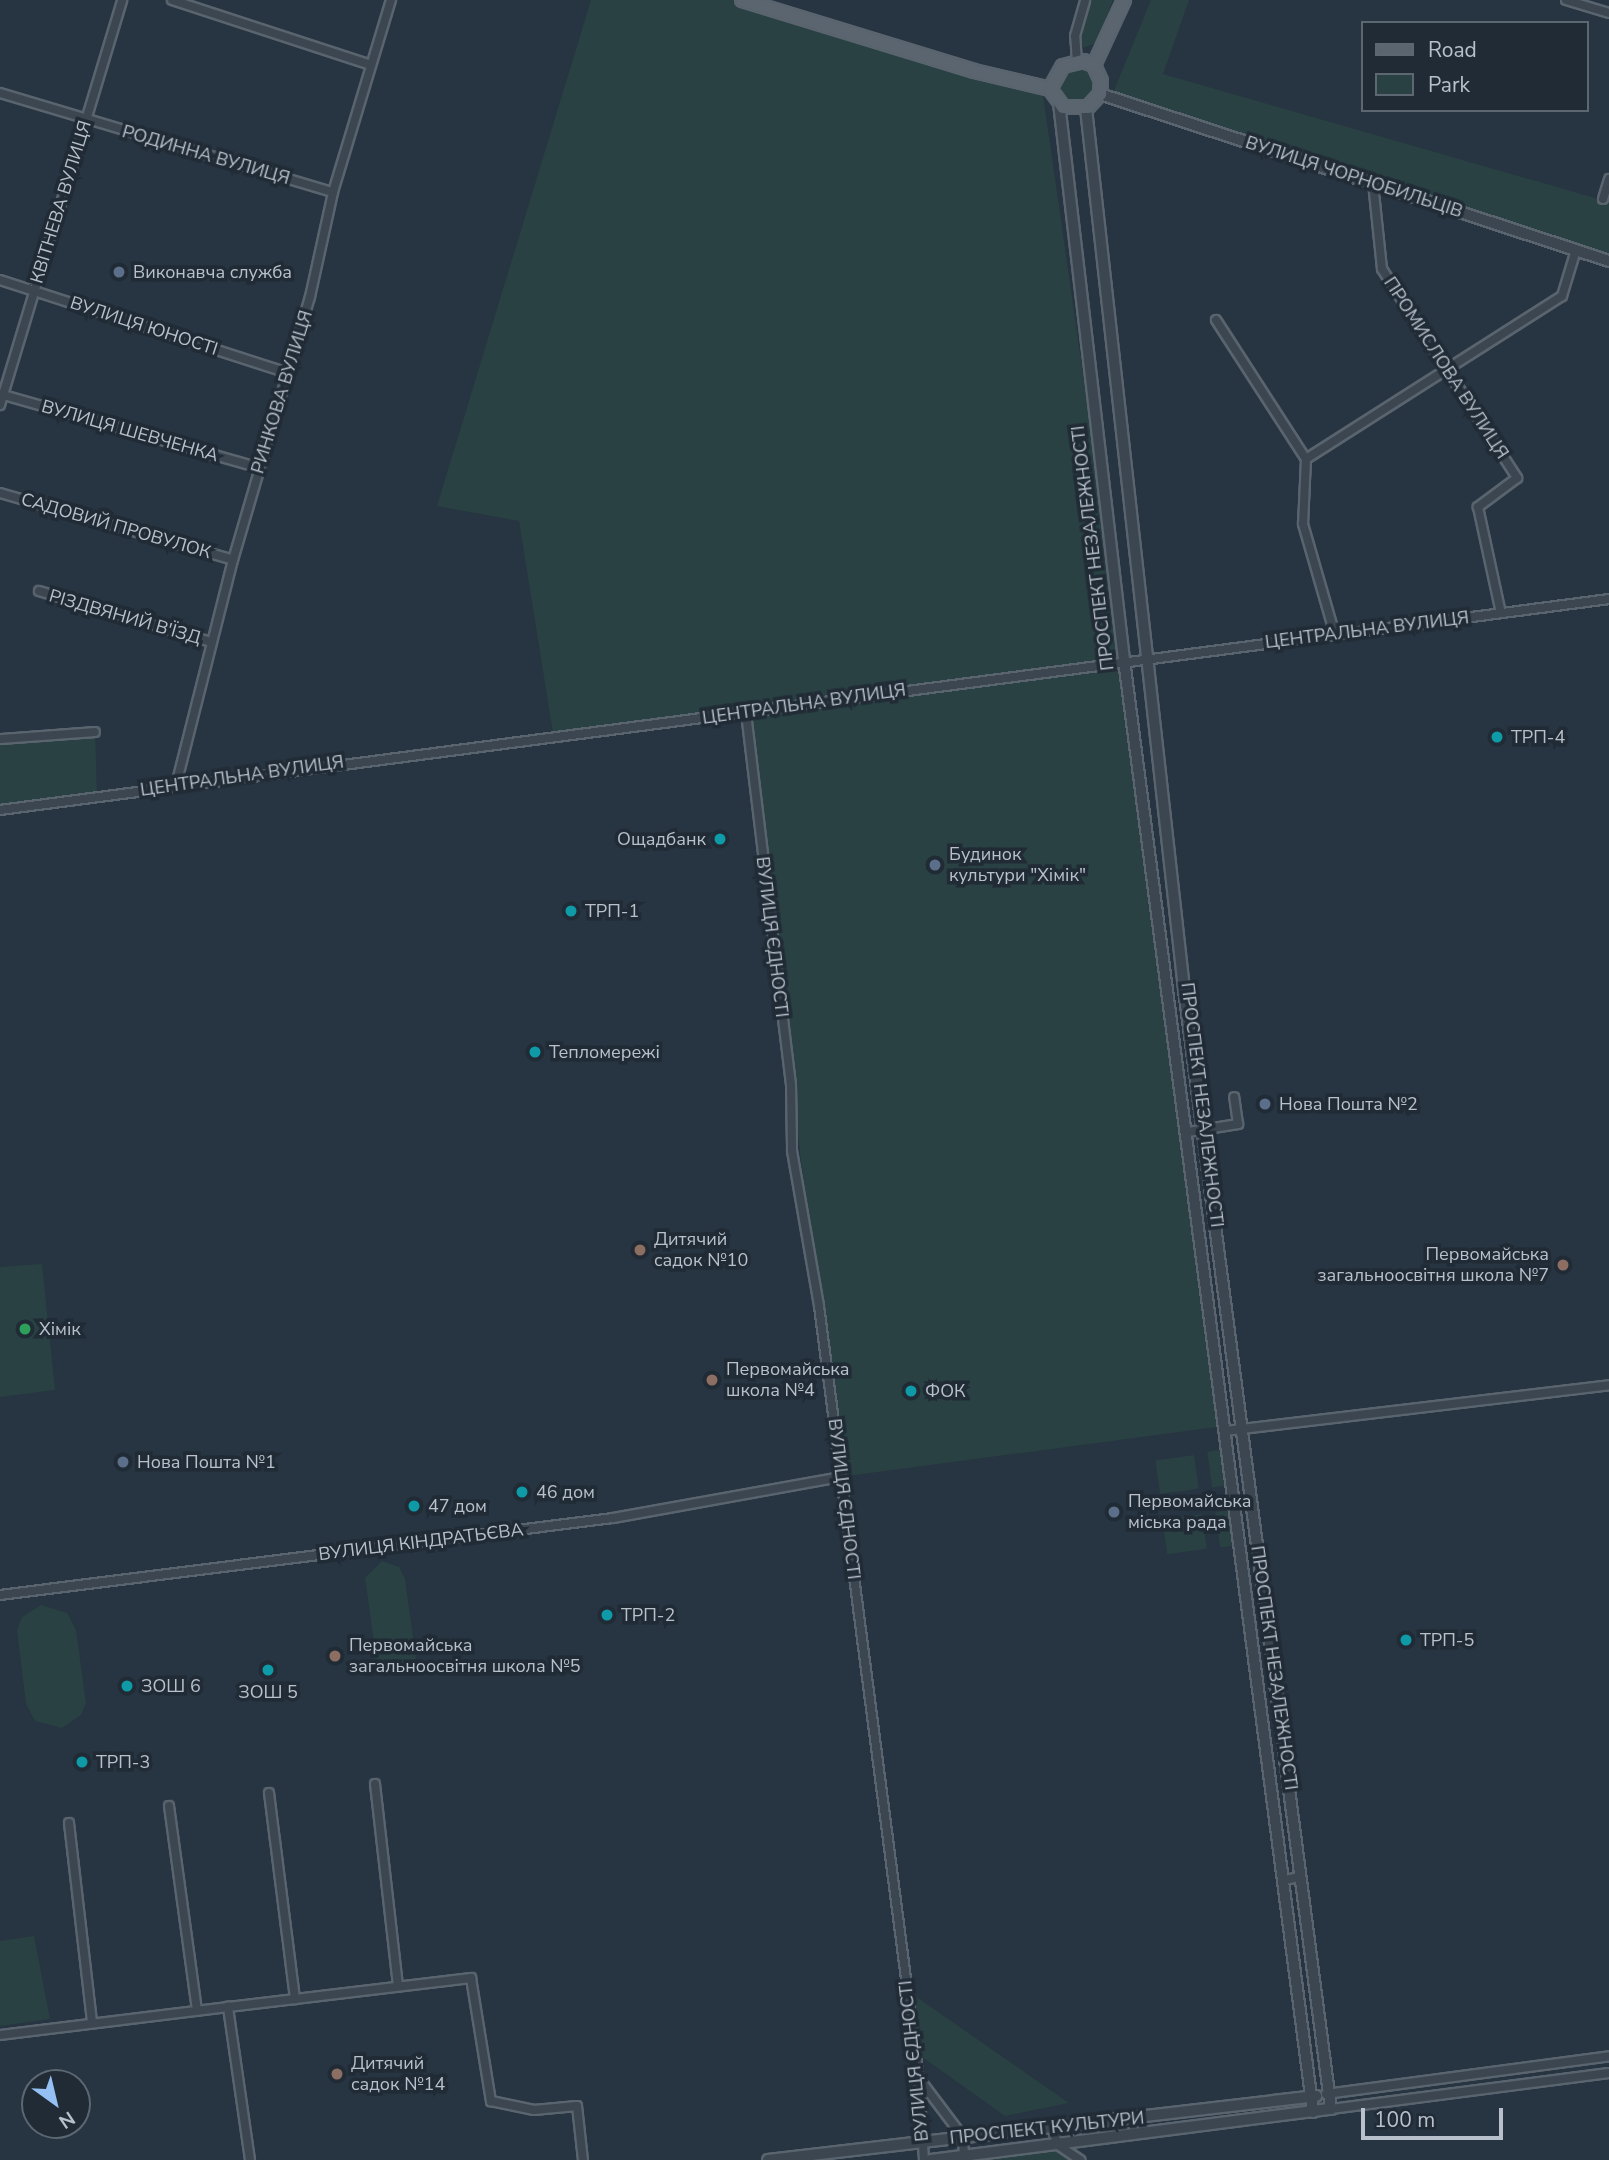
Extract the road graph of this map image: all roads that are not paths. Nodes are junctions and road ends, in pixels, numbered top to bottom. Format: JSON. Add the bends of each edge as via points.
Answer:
{"nodes":[{"id":1,"x":122,"y":0,"type":"edge"},
{"id":2,"x":172,"y":0,"type":"edge"},
{"id":3,"x":391,"y":0,"type":"edge"},
{"id":4,"x":741,"y":0,"type":"edge"},
{"id":5,"x":1086,"y":0,"type":"edge"},
{"id":6,"x":1124,"y":0,"type":"edge"},
{"id":7,"x":1566,"y":0,"type":"edge"},
{"id":8,"x":1609,"y":13,"type":"edge"},
{"id":9,"x":1077,"y":62,"type":"junction"},
{"id":10,"x":371,"y":65,"type":"junction"},
{"id":11,"x":1094,"y":65,"type":"junction"},
{"id":12,"x":1050,"y":89,"type":"junction"},
{"id":13,"x":0,"y":93,"type":"edge"},
{"id":14,"x":1100,"y":94,"type":"junction"},
{"id":15,"x":1059,"y":103,"type":"junction"},
{"id":16,"x":1086,"y":108,"type":"junction"},
{"id":17,"x":87,"y":120,"type":"junction"},
{"id":18,"x":1609,"y":179,"type":"edge"},
{"id":19,"x":1373,"y":183,"type":"junction"},
{"id":20,"x":332,"y":192,"type":"junction"},
{"id":21,"x":1603,"y":200,"type":"dead end"},
{"id":22,"x":1576,"y":250,"type":"junction"},
{"id":23,"x":1609,"y":261,"type":"edge"},
{"id":24,"x":0,"y":280,"type":"edge"},
{"id":25,"x":34,"y":290,"type":"junction"},
{"id":26,"x":1216,"y":320,"type":"dead end"},
{"id":27,"x":1447,"y":370,"type":"junction"},
{"id":28,"x":288,"y":373,"type":"junction"},
{"id":29,"x":2,"y":394,"type":"edge"},
{"id":30,"x":0,"y":405,"type":"edge"},
{"id":31,"x":1306,"y":459,"type":"junction"},
{"id":32,"x":259,"y":468,"type":"junction"},
{"id":33,"x":0,"y":493,"type":"edge"},
{"id":34,"x":233,"y":560,"type":"junction"},
{"id":35,"x":40,"y":592,"type":"dead end"},
{"id":36,"x":1609,"y":599,"type":"edge"},
{"id":37,"x":1501,"y":613,"type":"junction"},
{"id":38,"x":1335,"y":635,"type":"junction"},
{"id":39,"x":211,"y":642,"type":"junction"},
{"id":40,"x":1148,"y":657,"type":"junction"},
{"id":41,"x":1124,"y":660,"type":"junction"},
{"id":42,"x":746,"y":713,"type":"junction"},
{"id":43,"x":95,"y":732,"type":"dead end"},
{"id":44,"x":0,"y":739,"type":"edge"},
{"id":45,"x":176,"y":785,"type":"junction"},
{"id":46,"x":0,"y":810,"type":"edge"},
{"id":47,"x":1234,"y":1097,"type":"dead end"},
{"id":48,"x":1203,"y":1129,"type":"junction"},
{"id":49,"x":1188,"y":1132,"type":"junction"},
{"id":50,"x":1609,"y":1385,"type":"edge"},
{"id":51,"x":1224,"y":1428,"type":"junction"},
{"id":52,"x":1242,"y":1429,"type":"junction"},
{"id":53,"x":840,"y":1477,"type":"junction"},
{"id":54,"x":0,"y":1595,"type":"edge"},
{"id":55,"x":375,"y":1784,"type":"dead end"},
{"id":56,"x":269,"y":1793,"type":"dead end"},
{"id":57,"x":169,"y":1806,"type":"dead end"},
{"id":58,"x":69,"y":1823,"type":"dead end"},
{"id":59,"x":1299,"y":1877,"type":"junction"},
{"id":60,"x":1285,"y":1880,"type":"junction"},
{"id":61,"x":398,"y":1986,"type":"junction"},
{"id":62,"x":295,"y":1998,"type":"junction"},
{"id":63,"x":228,"y":2007,"type":"junction"},
{"id":64,"x":197,"y":2011,"type":"junction"},
{"id":65,"x":92,"y":2023,"type":"junction"},
{"id":66,"x":0,"y":2035,"type":"edge"},
{"id":67,"x":1609,"y":2056,"type":"edge"},
{"id":68,"x":1609,"y":2073,"type":"edge"},
{"id":69,"x":919,"y":2079,"type":"junction"},
{"id":70,"x":1373,"y":2087,"type":"junction"},
{"id":71,"x":1326,"y":2094,"type":"junction"},
{"id":72,"x":1310,"y":2097,"type":"junction"},
{"id":73,"x":1374,"y":2105,"type":"junction"},
{"id":74,"x":1331,"y":2109,"type":"junction"},
{"id":75,"x":1314,"y":2112,"type":"junction"},
{"id":76,"x":1052,"y":2127,"type":"junction"},
{"id":77,"x":963,"y":2137,"type":"junction"},
{"id":78,"x":923,"y":2141,"type":"junction"},
{"id":79,"x":1058,"y":2145,"type":"junction"},
{"id":80,"x":964,"y":2157,"type":"junction"},
{"id":81,"x":250,"y":2160,"type":"edge"},
{"id":82,"x":583,"y":2160,"type":"edge"},
{"id":83,"x":768,"y":2160,"type":"edge"},
{"id":84,"x":924,"y":2160,"type":"edge"},
{"id":85,"x":931,"y":2160,"type":"edge"},
{"id":86,"x":1080,"y":2160,"type":"edge"}],
"edges":[{"from":1,"to":17,"type":"street","name":"КВІТНЕВА ВУЛИЦЯ"},
{"from":2,"to":10,"type":"street"},
{"from":3,"to":10,"type":"street","name":"РИНКОВА ВУЛИЦЯ"},
{"from":4,"to":12,"type":"main road","via":[[974,71]]},
{"from":5,"to":9,"type":"street","via":[[1075,36]]},
{"from":6,"to":11,"type":"main road"},
{"from":7,"to":8,"type":"street"},
{"from":9,"to":11,"type":"main road"},
{"from":9,"to":12,"type":"main road","via":[[1057,71]]},
{"from":10,"to":20,"type":"street","name":"РИНКОВА ВУЛИЦЯ"},
{"from":11,"to":14,"type":"main road"},
{"from":12,"to":15,"type":"main road"},
{"from":13,"to":17,"type":"street","name":"РОДИННА ВУЛИЦЯ"},
{"from":14,"to":16,"type":"main road"},
{"from":14,"to":19,"type":"street","name":"ВУЛИЦЯ ЧОРНОБИЛЬЦІВ"},
{"from":15,"to":16,"type":"main road","via":[[1070,109]]},
{"from":15,"to":41,"type":"street","name":"ПРОСПЕКТ НЕЗАЛЕЖНОСТІ"},
{"from":16,"to":40,"type":"street","name":"ПРОСПЕКТ НЕЗАЛЕЖНОСТІ"},
{"from":17,"to":20,"type":"street","name":"РОДИННА ВУЛИЦЯ"},
{"from":17,"to":25,"type":"street","name":"КВІТНЕВА ВУЛИЦЯ"},
{"from":18,"to":21,"type":"street"},
{"from":19,"to":22,"type":"street","name":"ВУЛИЦЯ ЧОРНОБИЛЬЦІВ"},
{"from":19,"to":27,"type":"street","name":"ПРОМИСЛОВА ВУЛИЦЯ","via":[[1382,269]]},
{"from":20,"to":28,"type":"street","name":"РИНКОВА ВУЛИЦЯ"},
{"from":22,"to":23,"type":"street","name":"ВУЛИЦЯ ЧОРНОБИЛЬЦІВ"},
{"from":22,"to":27,"type":"street","via":[[1562,296]]},
{"from":24,"to":25,"type":"street","name":"ВУЛИЦЯ ЮНОСТІ"},
{"from":25,"to":28,"type":"street","name":"ВУЛИЦЯ ЮНОСТІ"},
{"from":25,"to":29,"type":"street","name":"КВІТНЕВА ВУЛИЦЯ"},
{"from":26,"to":31,"type":"street"},
{"from":27,"to":31,"type":"street"},
{"from":27,"to":37,"type":"street","name":"ПРОМИСЛОВА ВУЛИЦЯ","via":[[1517,478],[1478,507]]},
{"from":28,"to":32,"type":"street","name":"РИНКОВА ВУЛИЦЯ"},
{"from":29,"to":30,"type":"street","name":"КВІТНЕВА ВУЛИЦЯ"},
{"from":29,"to":32,"type":"street","name":"ВУЛИЦЯ ШЕВЧЕНКА"},
{"from":31,"to":38,"type":"street","via":[[1303,524]]},
{"from":32,"to":34,"type":"street","name":"РИНКОВА ВУЛИЦЯ"},
{"from":33,"to":34,"type":"street","name":"САДОВИЙ ПРОВУЛОК"},
{"from":34,"to":39,"type":"street","name":"РИНКОВА ВУЛИЦЯ"},
{"from":35,"to":39,"type":"street","name":"РІЗДВЯНИЙ В'ЇЗД"},
{"from":36,"to":37,"type":"street","name":"ЦЕНТРАЛЬНА ВУЛИЦЯ"},
{"from":37,"to":38,"type":"street","name":"ЦЕНТРАЛЬНА ВУЛИЦЯ"},
{"from":38,"to":40,"type":"street","name":"ЦЕНТРАЛЬНА ВУЛИЦЯ"},
{"from":39,"to":45,"type":"street","name":"РИНКОВА ВУЛИЦЯ"},
{"from":40,"to":41,"type":"street","name":"ЦЕНТРАЛЬНА ВУЛИЦЯ"},
{"from":40,"to":48,"type":"street","name":"ПРОСПЕКТ НЕЗАЛЕЖНОСТІ"},
{"from":41,"to":42,"type":"street","name":"ЦЕНТРАЛЬНА ВУЛИЦЯ"},
{"from":41,"to":49,"type":"street","name":"ПРОСПЕКТ НЕЗАЛЕЖНОСТІ"},
{"from":42,"to":45,"type":"street","name":"ЦЕНТРАЛЬНА ВУЛИЦЯ"},
{"from":42,"to":53,"type":"street","name":"ВУЛИЦЯ ЄДНОСТІ","via":[[791,1084],[792,1151],[818,1296]]},
{"from":43,"to":44,"type":"street"},
{"from":45,"to":46,"type":"street","name":"ЦЕНТРАЛЬНА ВУЛИЦЯ"},
{"from":47,"to":48,"type":"street","via":[[1238,1124]]},
{"from":48,"to":49,"type":"street"},
{"from":48,"to":52,"type":"street","name":"ПРОСПЕКТ НЕЗАЛЕЖНОСТІ"},
{"from":49,"to":51,"type":"street","name":"ПРОСПЕКТ НЕЗАЛЕЖНОСТІ"},
{"from":50,"to":52,"type":"street"},
{"from":51,"to":52,"type":"street"},
{"from":51,"to":60,"type":"street","name":"ПРОСПЕКТ НЕЗАЛЕЖНОСТІ"},
{"from":52,"to":59,"type":"street","name":"ПРОСПЕКТ НЕЗАЛЕЖНОСТІ"},
{"from":53,"to":54,"type":"street","name":"ВУЛИЦЯ КІНДРАТЬЄВА","via":[[613,1518]]},
{"from":53,"to":69,"type":"street","name":"ВУЛИЦЯ ЄДНОСТІ"},
{"from":55,"to":61,"type":"street"},
{"from":56,"to":62,"type":"street"},
{"from":57,"to":64,"type":"street"},
{"from":58,"to":65,"type":"street"},
{"from":59,"to":60,"type":"street"},
{"from":59,"to":71,"type":"street","name":"ПРОСПЕКТ НЕЗАЛЕЖНОСТІ"},
{"from":60,"to":72,"type":"street","name":"ПРОСПЕКТ НЕЗАЛЕЖНОСТІ"},
{"from":61,"to":62,"type":"street"},
{"from":61,"to":82,"type":"street","via":[[471,1978],[491,2101],[534,2110],[577,2106]]},
{"from":62,"to":63,"type":"street"},
{"from":63,"to":64,"type":"street"},
{"from":63,"to":81,"type":"street"},
{"from":64,"to":65,"type":"street"},
{"from":65,"to":66,"type":"street"},
{"from":67,"to":70,"type":"street"},
{"from":68,"to":73,"type":"street"},
{"from":69,"to":77,"type":"street"},
{"from":69,"to":78,"type":"street","name":"ВУЛИЦЯ ЄДНОСТІ"},
{"from":70,"to":71,"type":"street"},
{"from":70,"to":73,"type":"street"},
{"from":71,"to":72,"type":"street","name":"ПРОСПЕКТ КУЛЬТУРИ"},
{"from":71,"to":74,"type":"street","name":"ПРОСПЕКТ НЕЗАЛЕЖНОСТІ"},
{"from":72,"to":75,"type":"street","name":"ПРОСПЕКТ НЕЗАЛЕЖНОСТІ"},
{"from":72,"to":76,"type":"street","name":"ПРОСПЕКТ КУЛЬТУРИ"},
{"from":73,"to":74,"type":"street"},
{"from":74,"to":75,"type":"street","name":"ПРОСПЕКТ КУЛЬТУРИ"},
{"from":75,"to":79,"type":"street","name":"ПРОСПЕКТ КУЛЬТУРИ"},
{"from":76,"to":77,"type":"street","name":"ПРОСПЕКТ КУЛЬТУРИ"},
{"from":76,"to":79,"type":"street"},
{"from":77,"to":78,"type":"street","name":"ПРОСПЕКТ КУЛЬТУРИ"},
{"from":77,"to":80,"type":"street"},
{"from":78,"to":83,"type":"street","name":"ПРОСПЕКТ КУЛЬТУРИ"},
{"from":78,"to":84,"type":"street","name":"ВУЛИЦЯ ЄДНОСТІ"},
{"from":79,"to":80,"type":"street","name":"ПРОСПЕКТ КУЛЬТУРИ"},
{"from":79,"to":86,"type":"street"},
{"from":80,"to":85,"type":"street","name":"ПРОСПЕКТ КУЛЬТУРИ"}]}
